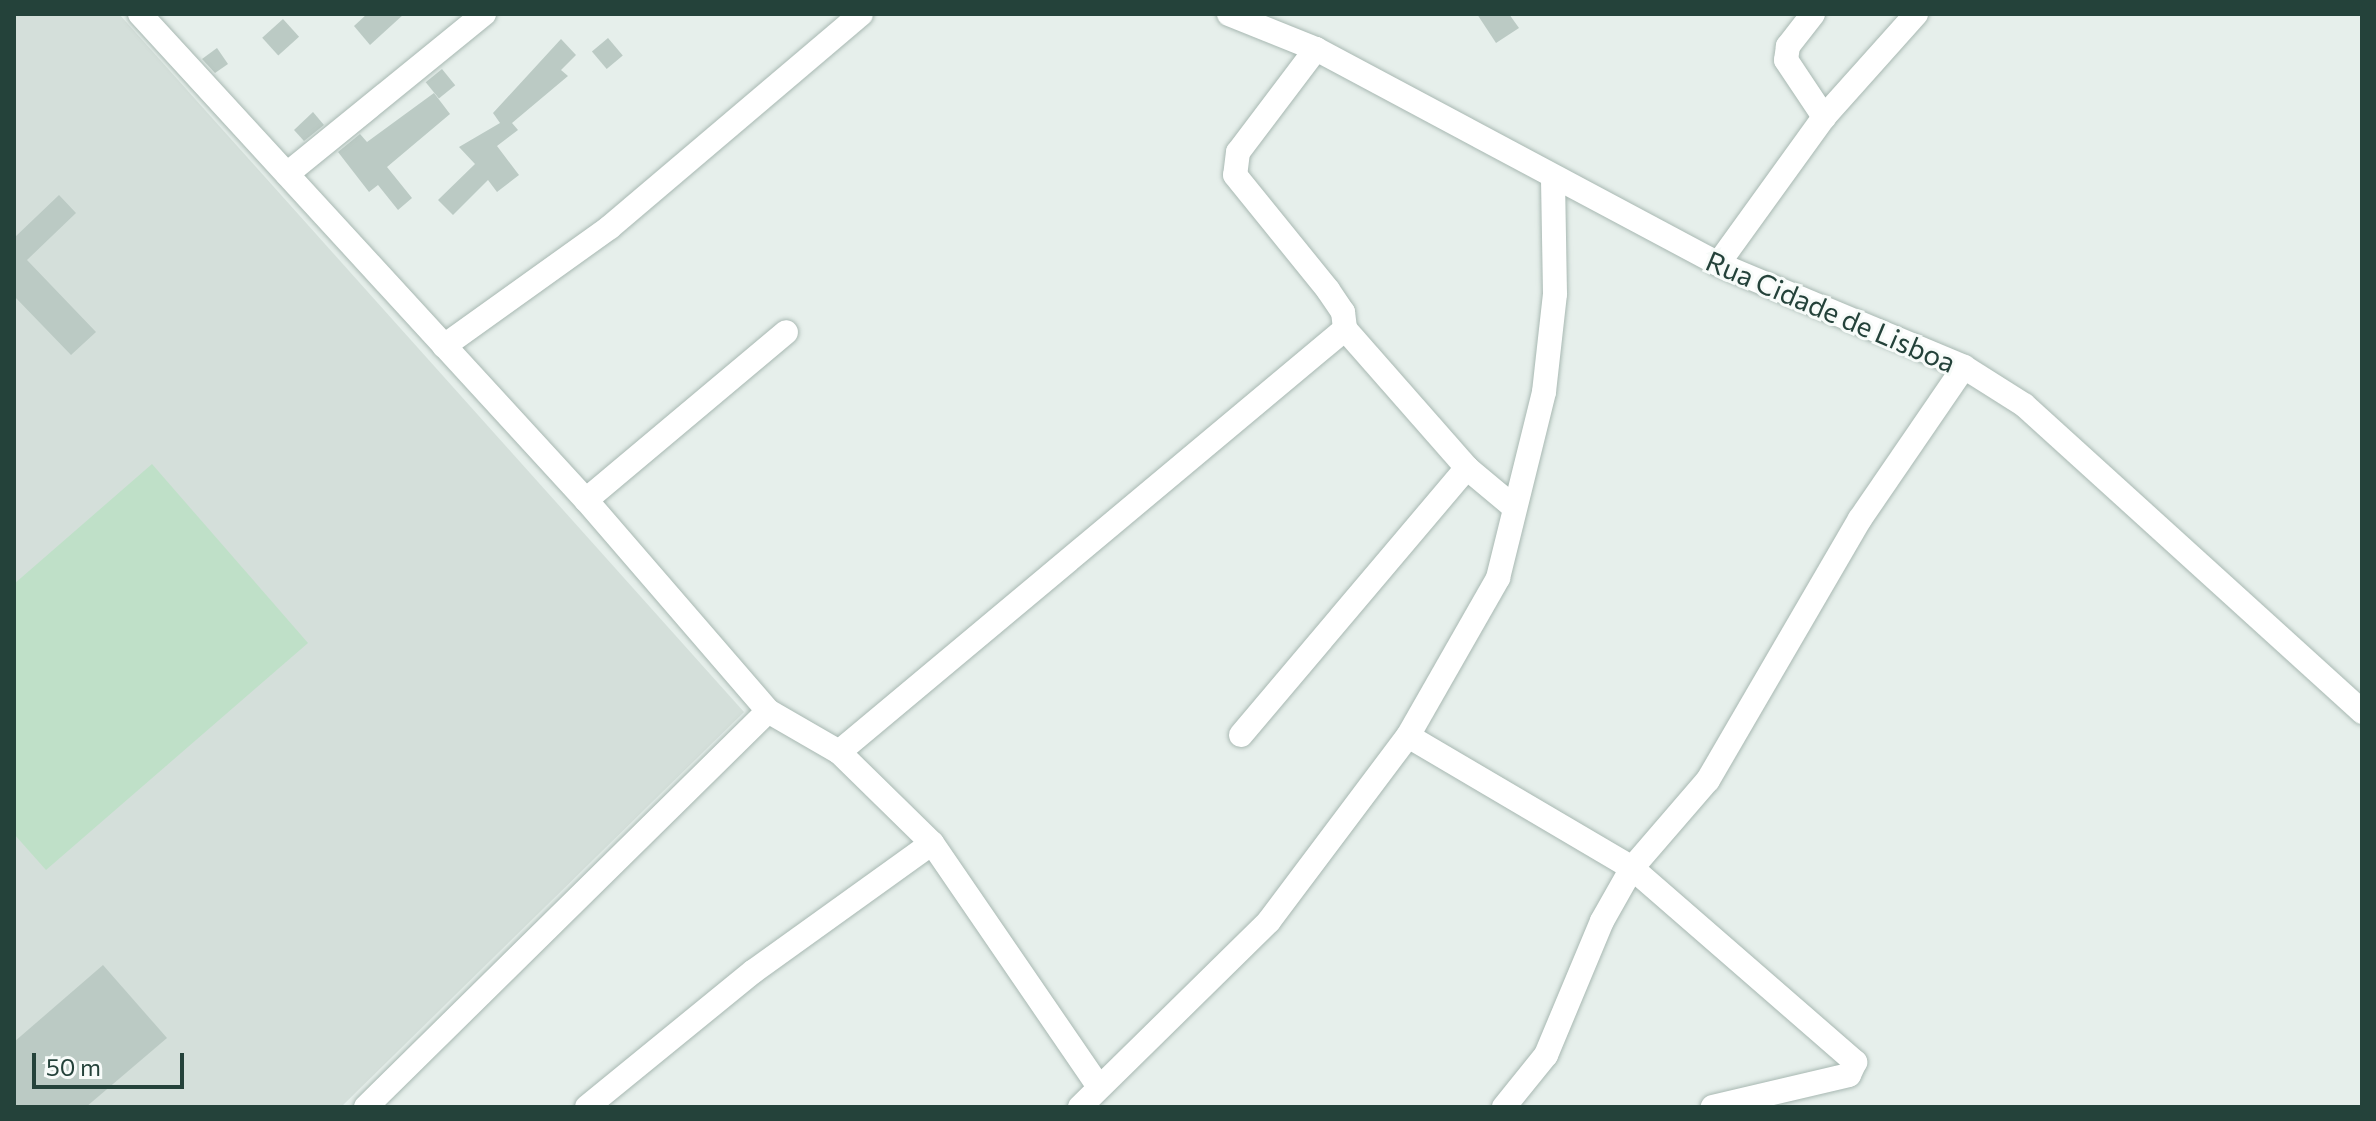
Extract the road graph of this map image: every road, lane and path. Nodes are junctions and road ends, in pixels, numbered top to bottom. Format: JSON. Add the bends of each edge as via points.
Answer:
{"nodes":[{"id":1,"x":140,"y":14,"type":"edge"},
{"id":2,"x":484,"y":14,"type":"edge"},
{"id":3,"x":861,"y":14,"type":"edge"},
{"id":4,"x":1229,"y":14,"type":"edge"},
{"id":5,"x":1813,"y":14,"type":"edge"},
{"id":6,"x":1916,"y":14,"type":"edge"},
{"id":7,"x":1316,"y":49,"type":"junction"},
{"id":8,"x":1824,"y":117,"type":"junction"},
{"id":9,"x":287,"y":174,"type":"junction"},
{"id":10,"x":1553,"y":179,"type":"junction"},
{"id":11,"x":1718,"y":264,"type":"junction"},
{"id":12,"x":1345,"y":329,"type":"junction"},
{"id":13,"x":786,"y":332,"type":"dead end"},
{"id":14,"x":444,"y":346,"type":"junction"},
{"id":15,"x":1964,"y":367,"type":"junction"},
{"id":16,"x":1467,"y":468,"type":"junction"},
{"id":17,"x":586,"y":500,"type":"junction"},
{"id":18,"x":1515,"y":508,"type":"junction"},
{"id":19,"x":768,"y":711,"type":"junction"},
{"id":20,"x":2362,"y":712,"type":"edge"},
{"id":21,"x":1241,"y":735,"type":"dead end"},
{"id":22,"x":1408,"y":736,"type":"junction"},
{"id":23,"x":839,"y":752,"type":"junction"},
{"id":24,"x":932,"y":843,"type":"junction"},
{"id":25,"x":1632,"y":868,"type":"junction"},
{"id":26,"x":1098,"y":1085,"type":"junction"},
{"id":27,"x":366,"y":1107,"type":"edge"},
{"id":28,"x":587,"y":1107,"type":"edge"},
{"id":29,"x":1080,"y":1107,"type":"edge"},
{"id":30,"x":1504,"y":1107,"type":"edge"},
{"id":31,"x":1713,"y":1107,"type":"edge"}],
"edges":[{"from":1,"to":9,"type":"street"},
{"from":2,"to":9,"type":"street"},
{"from":3,"to":14,"type":"street","via":[[610,227]]},
{"from":4,"to":7,"type":"street","name":"Rua Cidade de Lisboa"},
{"from":5,"to":8,"type":"street","via":[[1788,46],[1786,60]]},
{"from":6,"to":8,"type":"street"},
{"from":7,"to":10,"type":"street","name":"Rua Cidade de Lisboa"},
{"from":7,"to":12,"type":"street","via":[[1238,152],[1235,175],[1328,290],[1343,312]]},
{"from":8,"to":11,"type":"street"},
{"from":9,"to":14,"type":"street"},
{"from":10,"to":11,"type":"street","name":"Rua Cidade de Lisboa"},
{"from":10,"to":18,"type":"street","via":[[1555,294],[1544,392]]},
{"from":11,"to":15,"type":"street","name":"Rua Cidade de Lisboa"},
{"from":12,"to":16,"type":"street"},
{"from":12,"to":23,"type":"street"},
{"from":13,"to":17,"type":"street"},
{"from":14,"to":17,"type":"street"},
{"from":15,"to":20,"type":"street","name":"Rua Cidade de Lisboa","via":[[2024,405]]},
{"from":15,"to":25,"type":"street","via":[[1860,519],[1708,780]]},
{"from":16,"to":18,"type":"street"},
{"from":16,"to":21,"type":"street"},
{"from":17,"to":19,"type":"street"},
{"from":18,"to":22,"type":"street","via":[[1498,578]]},
{"from":19,"to":23,"type":"street"},
{"from":19,"to":27,"type":"street"},
{"from":22,"to":25,"type":"street"},
{"from":22,"to":26,"type":"street","via":[[1269,921]]},
{"from":23,"to":24,"type":"street"},
{"from":24,"to":26,"type":"street"},
{"from":24,"to":28,"type":"street","via":[[754,971]]},
{"from":25,"to":30,"type":"street","via":[[1602,921],[1546,1055]]},
{"from":25,"to":31,"type":"street","via":[[1855,1062],[1849,1075]]},
{"from":26,"to":29,"type":"street"}]}
